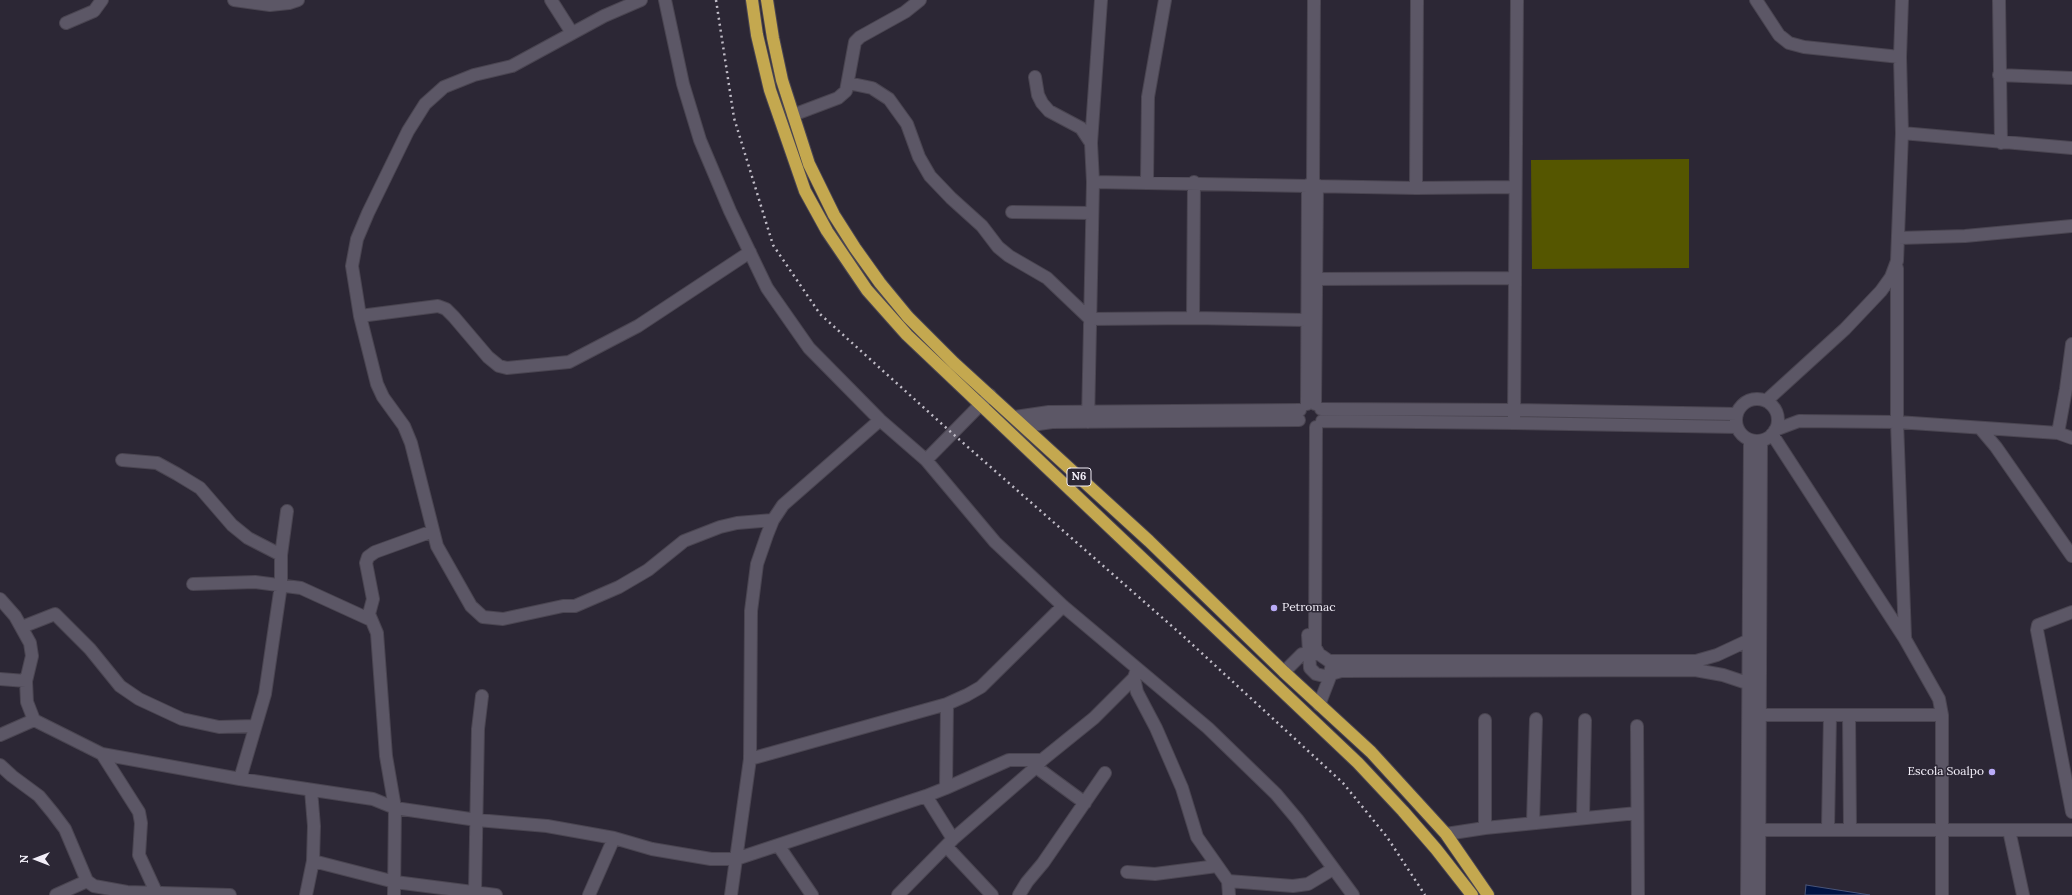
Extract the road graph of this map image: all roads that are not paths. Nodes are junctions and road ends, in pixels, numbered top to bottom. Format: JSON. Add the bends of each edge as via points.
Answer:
{"nodes":[{"id":1,"x":102,"y":0,"type":"edge"},
{"id":2,"x":234,"y":0,"type":"edge"},
{"id":3,"x":298,"y":0,"type":"edge"},
{"id":4,"x":551,"y":0,"type":"edge"},
{"id":5,"x":641,"y":0,"type":"edge"},
{"id":6,"x":664,"y":0,"type":"edge"},
{"id":7,"x":752,"y":0,"type":"edge"},
{"id":8,"x":767,"y":0,"type":"edge"},
{"id":9,"x":920,"y":0,"type":"edge"},
{"id":10,"x":1101,"y":0,"type":"edge"},
{"id":11,"x":1165,"y":0,"type":"edge"},
{"id":12,"x":1314,"y":0,"type":"edge"},
{"id":13,"x":1417,"y":0,"type":"edge"},
{"id":14,"x":1517,"y":0,"type":"edge"},
{"id":15,"x":1756,"y":0,"type":"edge"},
{"id":16,"x":1902,"y":0,"type":"edge"},
{"id":17,"x":1999,"y":0,"type":"edge"},
{"id":18,"x":269,"y":3,"type":"edge"},
{"id":19,"x":66,"y":24,"type":"dead end"},
{"id":20,"x":572,"y":33,"type":"junction"},
{"id":21,"x":1900,"y":57,"type":"junction"},
{"id":22,"x":1999,"y":75,"type":"junction"},
{"id":23,"x":1035,"y":77,"type":"dead end"},
{"id":24,"x":2072,"y":78,"type":"edge"},
{"id":25,"x":848,"y":83,"type":"junction"},
{"id":26,"x":793,"y":115,"type":"junction"},
{"id":27,"x":1902,"y":132,"type":"junction"},
{"id":28,"x":1091,"y":143,"type":"junction"},
{"id":29,"x":2001,"y":143,"type":"junction"},
{"id":30,"x":2072,"y":148,"type":"edge"},
{"id":31,"x":1147,"y":181,"type":"junction"},
{"id":32,"x":1093,"y":182,"type":"junction"},
{"id":33,"x":1194,"y":182,"type":"junction"},
{"id":34,"x":1312,"y":185,"type":"junction"},
{"id":35,"x":1515,"y":187,"type":"junction"},
{"id":36,"x":1416,"y":188,"type":"junction"},
{"id":37,"x":1012,"y":212,"type":"dead end"},
{"id":38,"x":1092,"y":213,"type":"junction"},
{"id":39,"x":2072,"y":226,"type":"edge"},
{"id":40,"x":1899,"y":238,"type":"junction"},
{"id":41,"x":750,"y":252,"type":"junction"},
{"id":42,"x":1897,"y":261,"type":"junction"},
{"id":43,"x":1515,"y":278,"type":"junction"},
{"id":44,"x":1317,"y":279,"type":"junction"},
{"id":45,"x":360,"y":316,"type":"junction"},
{"id":46,"x":1090,"y":318,"type":"junction"},
{"id":47,"x":1193,"y":318,"type":"junction"},
{"id":48,"x":1306,"y":320,"type":"junction"},
{"id":49,"x":2072,"y":344,"type":"edge"},
{"id":50,"x":990,"y":395,"type":"junction"},
{"id":51,"x":1770,"y":404,"type":"junction"},
{"id":52,"x":981,"y":405,"type":"junction"},
{"id":53,"x":1515,"y":410,"type":"junction"},
{"id":54,"x":1736,"y":414,"type":"junction"},
{"id":55,"x":1311,"y":415,"type":"junction"},
{"id":56,"x":1014,"y":417,"type":"junction"},
{"id":57,"x":1088,"y":417,"type":"junction"},
{"id":58,"x":880,"y":420,"type":"junction"},
{"id":59,"x":1799,"y":420,"type":"junction"},
{"id":60,"x":1897,"y":422,"type":"junction"},
{"id":61,"x":1514,"y":423,"type":"junction"},
{"id":62,"x":1025,"y":426,"type":"junction"},
{"id":63,"x":1737,"y":427,"type":"junction"},
{"id":64,"x":1980,"y":428,"type":"junction"},
{"id":65,"x":1774,"y":432,"type":"junction"},
{"id":66,"x":2066,"y":434,"type":"edge"},
{"id":67,"x":1756,"y":441,"type":"junction"},
{"id":68,"x":122,"y":460,"type":"dead end"},
{"id":69,"x":926,"y":460,"type":"junction"},
{"id":70,"x":287,"y":511,"type":"dead end"},
{"id":71,"x":773,"y":520,"type":"junction"},
{"id":72,"x":433,"y":530,"type":"junction"},
{"id":73,"x":281,"y":555,"type":"junction"},
{"id":74,"x":2072,"y":556,"type":"edge"},
{"id":75,"x":193,"y":584,"type":"dead end"},
{"id":76,"x":281,"y":585,"type":"junction"},
{"id":77,"x":0,"y":599,"type":"edge"},
{"id":78,"x":1063,"y":606,"type":"junction"},
{"id":79,"x":2072,"y":612,"type":"edge"},
{"id":80,"x":371,"y":620,"type":"junction"},
{"id":81,"x":22,"y":627,"type":"junction"},
{"id":82,"x":1905,"y":639,"type":"junction"},
{"id":83,"x":1747,"y":641,"type":"junction"},
{"id":84,"x":1313,"y":654,"type":"junction"},
{"id":85,"x":1329,"y":661,"type":"junction"},
{"id":86,"x":1633,"y":666,"type":"junction"},
{"id":87,"x":1284,"y":672,"type":"junction"},
{"id":88,"x":1136,"y":674,"type":"junction"},
{"id":89,"x":1331,"y":674,"type":"junction"},
{"id":90,"x":0,"y":679,"type":"edge"},
{"id":91,"x":26,"y":681,"type":"junction"},
{"id":92,"x":1747,"y":683,"type":"junction"},
{"id":93,"x":482,"y":696,"type":"dead end"},
{"id":94,"x":947,"y":704,"type":"junction"},
{"id":95,"x":1319,"y":704,"type":"junction"},
{"id":96,"x":1830,"y":715,"type":"junction"},
{"id":97,"x":1849,"y":715,"type":"junction"},
{"id":98,"x":1942,"y":715,"type":"junction"},
{"id":99,"x":1759,"y":716,"type":"junction"},
{"id":100,"x":1536,"y":719,"type":"dead end"},
{"id":101,"x":34,"y":720,"type":"junction"},
{"id":102,"x":1485,"y":720,"type":"dead end"},
{"id":103,"x":1585,"y":720,"type":"dead end"},
{"id":104,"x":255,"y":726,"type":"junction"},
{"id":105,"x":1637,"y":726,"type":"dead end"},
{"id":106,"x":0,"y":736,"type":"edge"},
{"id":107,"x":102,"y":754,"type":"junction"},
{"id":108,"x":750,"y":759,"type":"junction"},
{"id":109,"x":1039,"y":763,"type":"junction"},
{"id":110,"x":0,"y":764,"type":"edge"},
{"id":111,"x":1104,"y":774,"type":"dead end"},
{"id":112,"x":240,"y":779,"type":"junction"},
{"id":113,"x":946,"y":788,"type":"junction"},
{"id":114,"x":311,"y":790,"type":"junction"},
{"id":115,"x":926,"y":796,"type":"junction"},
{"id":116,"x":1086,"y":803,"type":"junction"},
{"id":117,"x":395,"y":808,"type":"junction"},
{"id":118,"x":2072,"y":812,"type":"edge"},
{"id":119,"x":1637,"y":813,"type":"junction"},
{"id":120,"x":1583,"y":818,"type":"junction"},
{"id":121,"x":477,"y":820,"type":"junction"},
{"id":122,"x":1533,"y":823,"type":"junction"},
{"id":123,"x":1485,"y":828,"type":"junction"},
{"id":124,"x":1828,"y":829,"type":"junction"},
{"id":125,"x":1850,"y":829,"type":"junction"},
{"id":126,"x":1942,"y":829,"type":"junction"},
{"id":127,"x":1759,"y":830,"type":"junction"},
{"id":128,"x":2009,"y":830,"type":"junction"},
{"id":129,"x":2072,"y":830,"type":"edge"},
{"id":130,"x":1446,"y":834,"type":"junction"},
{"id":131,"x":614,"y":838,"type":"junction"},
{"id":132,"x":950,"y":842,"type":"junction"},
{"id":133,"x":778,"y":845,"type":"junction"},
{"id":134,"x":736,"y":859,"type":"junction"},
{"id":135,"x":313,"y":861,"type":"junction"},
{"id":136,"x":1217,"y":866,"type":"junction"},
{"id":137,"x":1333,"y":869,"type":"junction"},
{"id":138,"x":1127,"y":872,"type":"dead end"},
{"id":139,"x":87,"y":881,"type":"junction"},
{"id":140,"x":1228,"y":881,"type":"junction"},
{"id":141,"x":395,"y":882,"type":"junction"},
{"id":142,"x":156,"y":892,"type":"junction"},
{"id":143,"x":474,"y":892,"type":"junction"},
{"id":144,"x":56,"y":895,"type":"edge"},
{"id":145,"x":230,"y":895,"type":"edge"},
{"id":146,"x":306,"y":895,"type":"edge"},
{"id":147,"x":394,"y":895,"type":"edge"},
{"id":148,"x":496,"y":895,"type":"edge"},
{"id":149,"x":589,"y":895,"type":"edge"},
{"id":150,"x":731,"y":895,"type":"edge"},
{"id":151,"x":812,"y":895,"type":"edge"},
{"id":152,"x":898,"y":895,"type":"edge"},
{"id":153,"x":992,"y":895,"type":"edge"},
{"id":154,"x":1019,"y":895,"type":"edge"},
{"id":155,"x":1229,"y":895,"type":"edge"},
{"id":156,"x":1353,"y":895,"type":"edge"},
{"id":157,"x":1472,"y":895,"type":"edge"},
{"id":158,"x":1488,"y":895,"type":"edge"},
{"id":159,"x":1638,"y":895,"type":"edge"},
{"id":160,"x":1747,"y":895,"type":"edge"},
{"id":161,"x":1759,"y":895,"type":"edge"},
{"id":162,"x":1942,"y":895,"type":"edge"},
{"id":163,"x":2022,"y":895,"type":"edge"}],
"edges":[{"from":1,"to":19,"type":"street","via":[[94,11]]},
{"from":2,"to":18,"type":"street"},
{"from":3,"to":18,"type":"street","via":[[290,3]]},
{"from":4,"to":20,"type":"street"},
{"from":5,"to":20,"type":"street"},
{"from":6,"to":41,"type":"street","via":[[683,84],[700,140]]},
{"from":7,"to":52,"type":"highway","number":"N6","via":[[757,35],[782,130],[805,191],[827,231],[872,296],[907,335]]},
{"from":8,"to":26,"type":"highway","number":"N6","via":[[773,38]]},
{"from":9,"to":25,"type":"street","via":[[855,42]]},
{"from":10,"to":28,"type":"street"},
{"from":11,"to":31,"type":"street","via":[[1148,97]]},
{"from":12,"to":34,"type":"street"},
{"from":13,"to":36,"type":"street"},
{"from":14,"to":35,"type":"street"},
{"from":15,"to":21,"type":"street","via":[[1779,35],[1789,43],[1804,47]]},
{"from":16,"to":21,"type":"street"},
{"from":17,"to":22,"type":"street"},
{"from":20,"to":45,"type":"street","via":[[512,66],[474,75],[444,87],[425,104],[408,131],[357,239],[352,266]]},
{"from":21,"to":27,"type":"street"},
{"from":22,"to":24,"type":"street"},
{"from":22,"to":29,"type":"street"},
{"from":23,"to":28,"type":"street","via":[[1042,103],[1049,111],[1082,128]]},
{"from":25,"to":26,"type":"street","via":[[846,91],[838,98]]},
{"from":25,"to":46,"type":"street","via":[[872,88],[889,99],[907,124],[919,157],[930,176],[982,226],[998,247],[1047,278]]},
{"from":26,"to":50,"type":"highway","number":"N6","via":[[809,164],[834,214],[855,248],[908,317]]},
{"from":27,"to":29,"type":"street"},
{"from":27,"to":40,"type":"street"},
{"from":28,"to":32,"type":"street"},
{"from":29,"to":30,"type":"street"},
{"from":31,"to":32,"type":"street"},
{"from":31,"to":33,"type":"street"},
{"from":32,"to":38,"type":"street"},
{"from":33,"to":34,"type":"street"},
{"from":33,"to":47,"type":"street"},
{"from":34,"to":36,"type":"street"},
{"from":34,"to":44,"type":"street"},
{"from":34,"to":48,"type":"street"},
{"from":35,"to":36,"type":"street"},
{"from":35,"to":43,"type":"street"},
{"from":37,"to":38,"type":"street"},
{"from":38,"to":46,"type":"street"},
{"from":39,"to":40,"type":"street","via":[[1965,236]]},
{"from":40,"to":42,"type":"street"},
{"from":41,"to":45,"type":"street","via":[[638,326],[569,362],[507,368],[499,366],[446,309],[438,306]]},
{"from":41,"to":58,"type":"street","via":[[767,288],[809,348]]},
{"from":42,"to":51,"type":"street","via":[[1891,277],[1881,291]]},
{"from":42,"to":60,"type":"street"},
{"from":43,"to":44,"type":"street"},
{"from":43,"to":53,"type":"street"},
{"from":44,"to":55,"type":"street"},
{"from":45,"to":72,"type":"street","via":[[377,384],[412,443]]},
{"from":46,"to":47,"type":"street"},
{"from":46,"to":57,"type":"street"},
{"from":47,"to":48,"type":"street"},
{"from":48,"to":55,"type":"street"},
{"from":49,"to":66,"type":"street","via":[[2066,389]]},
{"from":50,"to":52,"type":"street"},
{"from":50,"to":56,"type":"highway","number":"N6"},
{"from":51,"to":54,"type":"street","via":[[1752,399],[1745,402]]},
{"from":51,"to":59,"type":"street"},
{"from":51,"to":65,"type":"street","via":[[1777,414],[1778,422]]},
{"from":52,"to":69,"type":"street"},
{"from":52,"to":157,"type":"highway","number":"N6","via":[[1358,763],[1403,811]]},
{"from":53,"to":54,"type":"street"},
{"from":53,"to":55,"type":"street"},
{"from":53,"to":61,"type":"street"},
{"from":54,"to":63,"type":"street"},
{"from":55,"to":57,"type":"street"},
{"from":55,"to":61,"type":"street"},
{"from":55,"to":84,"type":"street"},
{"from":56,"to":57,"type":"street","via":[[1049,412]]},
{"from":56,"to":62,"type":"highway","number":"N6"},
{"from":57,"to":62,"type":"street"},
{"from":58,"to":69,"type":"street"},
{"from":58,"to":71,"type":"street","via":[[783,505]]},
{"from":59,"to":60,"type":"street"},
{"from":59,"to":65,"type":"street"},
{"from":60,"to":64,"type":"street"},
{"from":60,"to":82,"type":"street"},
{"from":61,"to":63,"type":"street"},
{"from":62,"to":87,"type":"highway","number":"N6"},
{"from":63,"to":67,"type":"street","via":[[1740,433]]},
{"from":64,"to":66,"type":"street"},
{"from":64,"to":74,"type":"street"},
{"from":65,"to":67,"type":"street"},
{"from":65,"to":82,"type":"street"},
{"from":67,"to":83,"type":"street"},
{"from":67,"to":99,"type":"street"},
{"from":68,"to":73,"type":"street","via":[[157,462],[178,474],[200,488],[232,525],[248,538]]},
{"from":69,"to":78,"type":"street","via":[[995,542]]},
{"from":70,"to":73,"type":"street"},
{"from":71,"to":72,"type":"street","via":[[726,526],[684,541],[648,570],[619,588],[588,602],[503,619],[483,618],[471,606],[437,546]]},
{"from":71,"to":108,"type":"street","via":[[758,564],[751,611]]},
{"from":72,"to":80,"type":"street","via":[[389,546],[368,557],[366,563],[373,599],[369,614]]},
{"from":73,"to":76,"type":"street"},
{"from":75,"to":76,"type":"street","via":[[255,582]]},
{"from":76,"to":80,"type":"street","via":[[301,588]]},
{"from":76,"to":104,"type":"street","via":[[265,694]]},
{"from":77,"to":81,"type":"street"},
{"from":78,"to":88,"type":"street"},
{"from":78,"to":94,"type":"street","via":[[981,687]]},
{"from":79,"to":118,"type":"street","via":[[2038,625],[2037,630]]},
{"from":80,"to":117,"type":"street","via":[[377,639],[386,756]]},
{"from":81,"to":91,"type":"street","via":[[30,643],[32,656]]},
{"from":81,"to":104,"type":"street","via":[[56,614],[90,648],[120,686],[139,699],[182,719],[219,727]]},
{"from":82,"to":98,"type":"street","via":[[1939,699]]},
{"from":83,"to":86,"type":"street","via":[[1717,655],[1696,661]]},
{"from":83,"to":92,"type":"street"},
{"from":84,"to":85,"type":"street"},
{"from":84,"to":87,"type":"street","via":[[1295,660]]},
{"from":84,"to":89,"type":"street","via":[[1310,668],[1316,674]]},
{"from":85,"to":86,"type":"street"},
{"from":85,"to":89,"type":"street"},
{"from":86,"to":89,"type":"street","via":[[1341,671]]},
{"from":86,"to":92,"type":"street","via":[[1695,670]]},
{"from":87,"to":95,"type":"highway","number":"N6"},
{"from":88,"to":109,"type":"street","via":[[1094,718]]},
{"from":88,"to":136,"type":"street","via":[[1137,692],[1182,788],[1197,837]]},
{"from":88,"to":137,"type":"street","via":[[1208,728],[1276,794],[1298,819]]},
{"from":89,"to":95,"type":"street"},
{"from":90,"to":91,"type":"street"},
{"from":91,"to":101,"type":"street","via":[[27,702]]},
{"from":92,"to":160,"type":"street"},
{"from":93,"to":121,"type":"street","via":[[478,729]]},
{"from":94,"to":108,"type":"street"},
{"from":94,"to":113,"type":"street"},
{"from":95,"to":130,"type":"highway","number":"N6","via":[[1371,752]]},
{"from":96,"to":97,"type":"street"},
{"from":96,"to":99,"type":"street"},
{"from":96,"to":124,"type":"street"},
{"from":97,"to":98,"type":"street"},
{"from":97,"to":125,"type":"street"},
{"from":98,"to":126,"type":"street"},
{"from":99,"to":127,"type":"street"},
{"from":100,"to":122,"type":"street"},
{"from":101,"to":106,"type":"street"},
{"from":101,"to":107,"type":"street"},
{"from":102,"to":123,"type":"street"},
{"from":103,"to":120,"type":"street"},
{"from":104,"to":112,"type":"street"},
{"from":105,"to":119,"type":"street"},
{"from":107,"to":112,"type":"street"},
{"from":107,"to":142,"type":"street","via":[[139,812],[142,823],[139,855]]},
{"from":108,"to":134,"type":"street"},
{"from":109,"to":113,"type":"street","via":[[1010,760]]},
{"from":109,"to":116,"type":"street"},
{"from":109,"to":132,"type":"street"},
{"from":110,"to":139,"type":"street","via":[[39,796],[53,813],[65,830]]},
{"from":111,"to":116,"type":"street"},
{"from":112,"to":114,"type":"street"},
{"from":113,"to":115,"type":"street"},
{"from":114,"to":117,"type":"street","via":[[373,799]]},
{"from":114,"to":135,"type":"street"},
{"from":115,"to":132,"type":"street"},
{"from":115,"to":133,"type":"street"},
{"from":116,"to":154,"type":"street"},
{"from":117,"to":121,"type":"street"},
{"from":117,"to":141,"type":"street"},
{"from":119,"to":120,"type":"street"},
{"from":119,"to":159,"type":"street"},
{"from":120,"to":122,"type":"street"},
{"from":121,"to":131,"type":"street","via":[[547,826]]},
{"from":121,"to":143,"type":"street"},
{"from":122,"to":123,"type":"street"},
{"from":123,"to":130,"type":"street"},
{"from":124,"to":125,"type":"street"},
{"from":124,"to":127,"type":"street"},
{"from":125,"to":126,"type":"street"},
{"from":126,"to":128,"type":"street"},
{"from":126,"to":162,"type":"street"},
{"from":127,"to":161,"type":"street"},
{"from":128,"to":129,"type":"street"},
{"from":128,"to":163,"type":"street"},
{"from":130,"to":158,"type":"highway","number":"N6"},
{"from":131,"to":134,"type":"street","via":[[652,849],[711,859]]},
{"from":131,"to":149,"type":"street"},
{"from":132,"to":152,"type":"street"},
{"from":132,"to":153,"type":"street"},
{"from":133,"to":134,"type":"street"},
{"from":133,"to":151,"type":"street"},
{"from":134,"to":150,"type":"street"},
{"from":135,"to":141,"type":"street"},
{"from":135,"to":146,"type":"street"},
{"from":136,"to":138,"type":"street","via":[[1155,874]]},
{"from":136,"to":140,"type":"street"},
{"from":137,"to":140,"type":"street","via":[[1308,884],[1293,886]]},
{"from":137,"to":156,"type":"street"},
{"from":139,"to":142,"type":"street","via":[[103,889]]},
{"from":139,"to":144,"type":"street"},
{"from":140,"to":155,"type":"street"},
{"from":141,"to":143,"type":"street"},
{"from":141,"to":147,"type":"street"},
{"from":142,"to":145,"type":"street"},
{"from":143,"to":148,"type":"street"}]}
